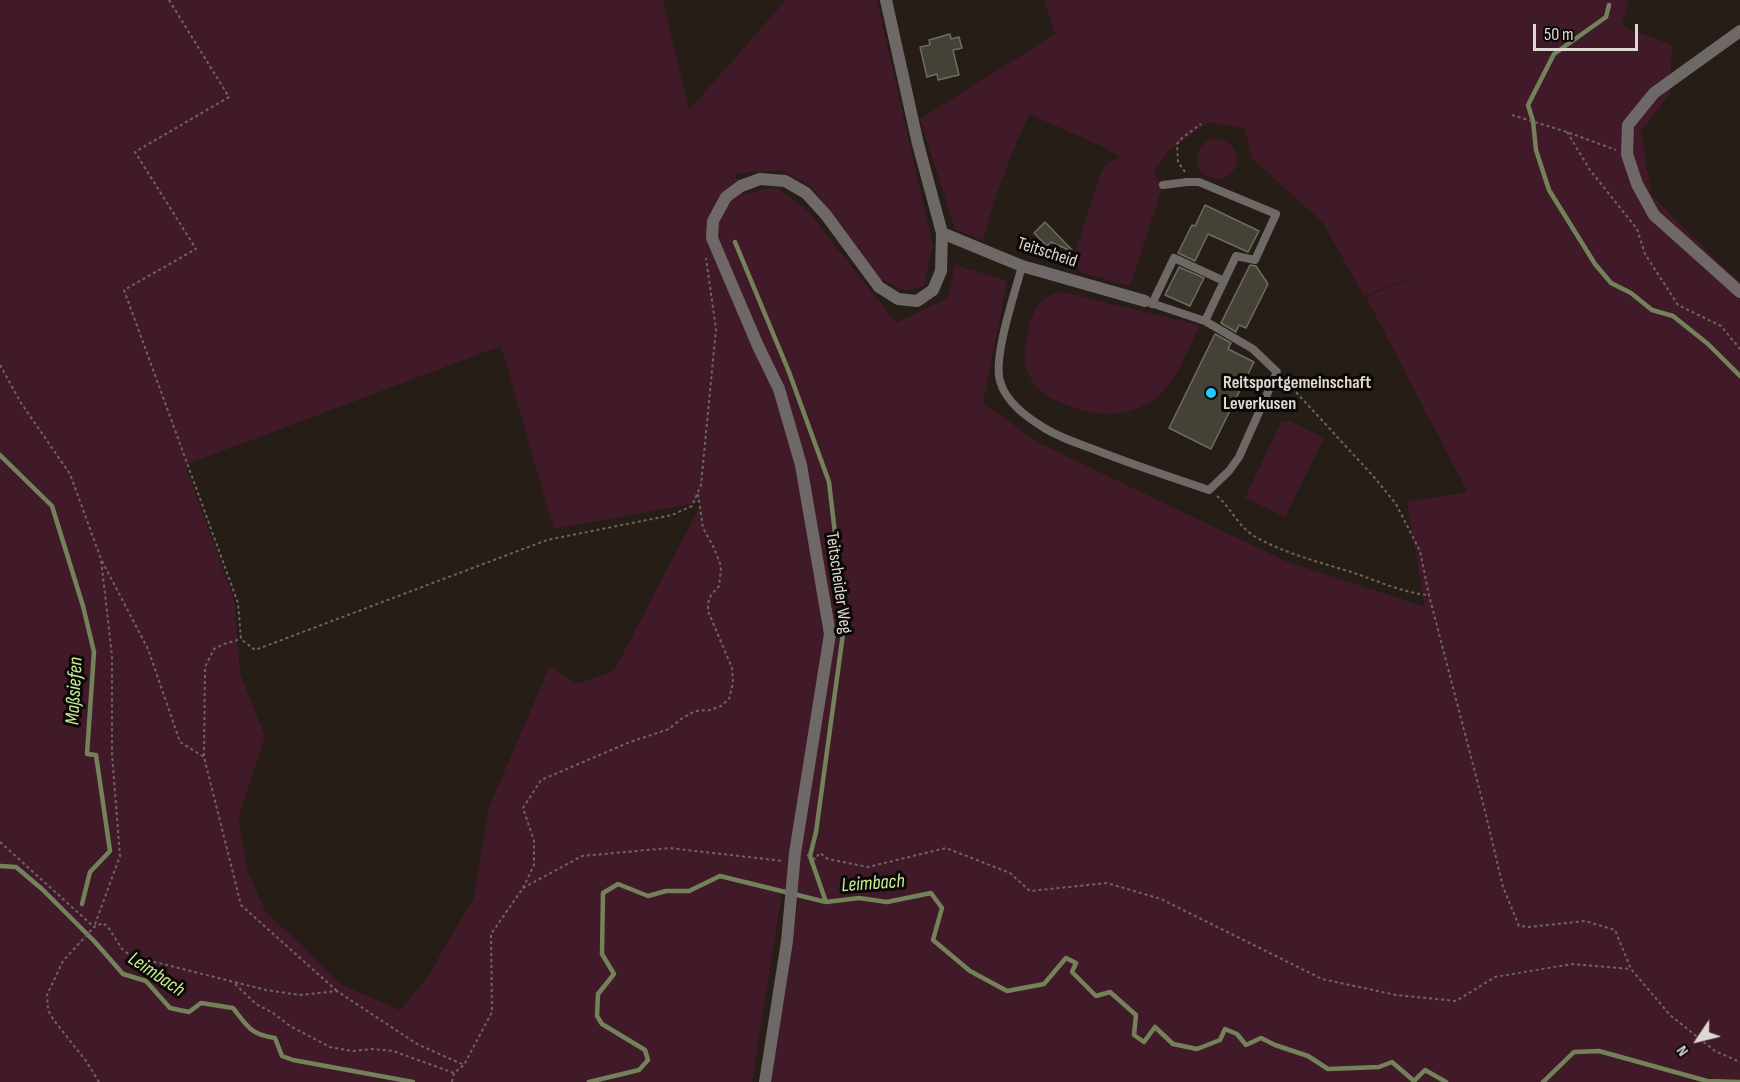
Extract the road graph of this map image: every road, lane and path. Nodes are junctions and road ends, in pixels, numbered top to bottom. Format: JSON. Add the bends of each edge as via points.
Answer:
{"nodes":[{"id":1,"x":169,"y":0,"type":"edge"},
{"id":2,"x":886,"y":0,"type":"edge"},
{"id":3,"x":1740,"y":31,"type":"edge"},
{"id":4,"x":1512,"y":115,"type":"dead end"},
{"id":5,"x":1201,"y":124,"type":"dead end"},
{"id":6,"x":1567,"y":132,"type":"junction"},
{"id":7,"x":1627,"y":154,"type":"junction"},
{"id":8,"x":1199,"y":182,"type":"junction"},
{"id":9,"x":1163,"y":185,"type":"dead end"},
{"id":10,"x":942,"y":233,"type":"junction"},
{"id":11,"x":712,"y":238,"type":"junction"},
{"id":12,"x":1022,"y":266,"type":"junction"},
{"id":13,"x":1224,"y":281,"type":"junction"},
{"id":14,"x":1740,"y":292,"type":"edge"},
{"id":15,"x":1149,"y":302,"type":"junction"},
{"id":16,"x":1205,"y":321,"type":"junction"},
{"id":17,"x":1740,"y":349,"type":"edge"},
{"id":18,"x":0,"y":365,"type":"edge"},
{"id":19,"x":1277,"y":372,"type":"junction"},
{"id":20,"x":1209,"y":490,"type":"junction"},
{"id":21,"x":698,"y":492,"type":"junction"},
{"id":22,"x":101,"y":559,"type":"junction"},
{"id":23,"x":1428,"y":595,"type":"junction"},
{"id":24,"x":241,"y":639,"type":"junction"},
{"id":25,"x":204,"y":757,"type":"junction"},
{"id":26,"x":0,"y":842,"type":"edge"},
{"id":27,"x":810,"y":856,"type":"dead end"},
{"id":28,"x":794,"y":867,"type":"junction"},
{"id":29,"x":523,"y":888,"type":"junction"},
{"id":30,"x":94,"y":927,"type":"junction"},
{"id":31,"x":1631,"y":969,"type":"junction"},
{"id":32,"x":234,"y":982,"type":"junction"},
{"id":33,"x":337,"y":991,"type":"junction"},
{"id":34,"x":1740,"y":1062,"type":"edge"},
{"id":35,"x":464,"y":1065,"type":"junction"},
{"id":36,"x":453,"y":1073,"type":"junction"},
{"id":37,"x":99,"y":1082,"type":"edge"},
{"id":38,"x":452,"y":1082,"type":"edge"},
{"id":39,"x":765,"y":1082,"type":"edge"}],
"edges":[{"from":1,"to":24,"type":"path","via":[[229,97],[135,152],[196,249],[124,290],[238,603]]},
{"from":2,"to":10,"type":"street"},
{"from":3,"to":7,"type":"street","via":[[1654,93],[1628,125]]},
{"from":4,"to":6,"type":"path"},
{"from":5,"to":8,"type":"path","via":[[1177,144],[1178,162]]},
{"from":6,"to":7,"type":"path"},
{"from":6,"to":17,"type":"path","via":[[1590,170],[1637,229],[1645,254],[1678,305],[1721,326]]},
{"from":7,"to":14,"type":"street","via":[[1654,215]]},
{"from":8,"to":9,"type":"lane"},
{"from":8,"to":13,"type":"lane","via":[[1276,213],[1255,261],[1236,256]]},
{"from":10,"to":11,"type":"street","via":[[941,272],[933,290],[917,301],[898,299],[879,287],[826,214],[806,193],[785,181],[760,179],[726,197],[713,221]]},
{"from":10,"to":12,"type":"street","name":"Teitscheid"},
{"from":11,"to":21,"type":"path","via":[[705,257],[716,329]]},
{"from":11,"to":28,"type":"street","name":"Teitscheider Weg","via":[[779,389],[801,465],[830,634]]},
{"from":12,"to":15,"type":"street","name":"Teitscheid"},
{"from":12,"to":20,"type":"lane","via":[[999,356],[1000,381],[1006,395],[1047,430]]},
{"from":13,"to":15,"type":"lane","via":[[1174,258]]},
{"from":13,"to":16,"type":"lane"},
{"from":15,"to":16,"type":"lane"},
{"from":16,"to":19,"type":"lane","via":[[1253,349]]},
{"from":18,"to":22,"type":"path","via":[[21,404],[70,474]]},
{"from":19,"to":20,"type":"lane","via":[[1239,457]]},
{"from":19,"to":23,"type":"path","via":[[1396,504],[1420,551]]},
{"from":20,"to":23,"type":"path","via":[[1226,503],[1253,535],[1306,558],[1413,594]]},
{"from":21,"to":24,"type":"path","via":[[692,506],[672,515],[547,540],[255,650]]},
{"from":21,"to":29,"type":"path","via":[[703,528],[720,563],[719,586],[711,595],[708,611],[732,668],[729,699],[710,710],[695,711],[669,729],[540,780],[523,808],[534,841],[534,865]]},
{"from":22,"to":25,"type":"path","via":[[148,649],[180,742]]},
{"from":22,"to":30,"type":"path","via":[[112,656],[112,754],[120,856]]},
{"from":23,"to":31,"type":"path","via":[[1503,887],[1519,926],[1585,921],[1615,930]]},
{"from":24,"to":25,"type":"path","via":[[214,649],[205,667]]},
{"from":25,"to":33,"type":"path","via":[[241,905]]},
{"from":26,"to":30,"type":"path"},
{"from":27,"to":31,"type":"path","via":[[815,859],[820,853],[828,859],[868,867],[946,848],[1010,873],[1030,891],[1107,883],[1161,899],[1322,979],[1396,995],[1456,1001],[1495,977],[1572,964]]},
{"from":28,"to":29,"type":"path","via":[[669,848],[582,855]]},
{"from":28,"to":39,"type":"street","name":"Teitscheider Weg"},
{"from":29,"to":35,"type":"path","via":[[491,934],[492,1012]]},
{"from":30,"to":32,"type":"path","via":[[104,923],[131,956]]},
{"from":30,"to":37,"type":"path","via":[[63,961],[47,995],[53,1019]]},
{"from":31,"to":34,"type":"path","via":[[1670,1015],[1715,1051]]},
{"from":32,"to":33,"type":"path","via":[[300,995]]},
{"from":32,"to":36,"type":"path","via":[[256,1004],[330,1047],[393,1051]]},
{"from":33,"to":35,"type":"path","via":[[417,1044]]},
{"from":35,"to":36,"type":"path"},
{"from":36,"to":38,"type":"path"}]}
